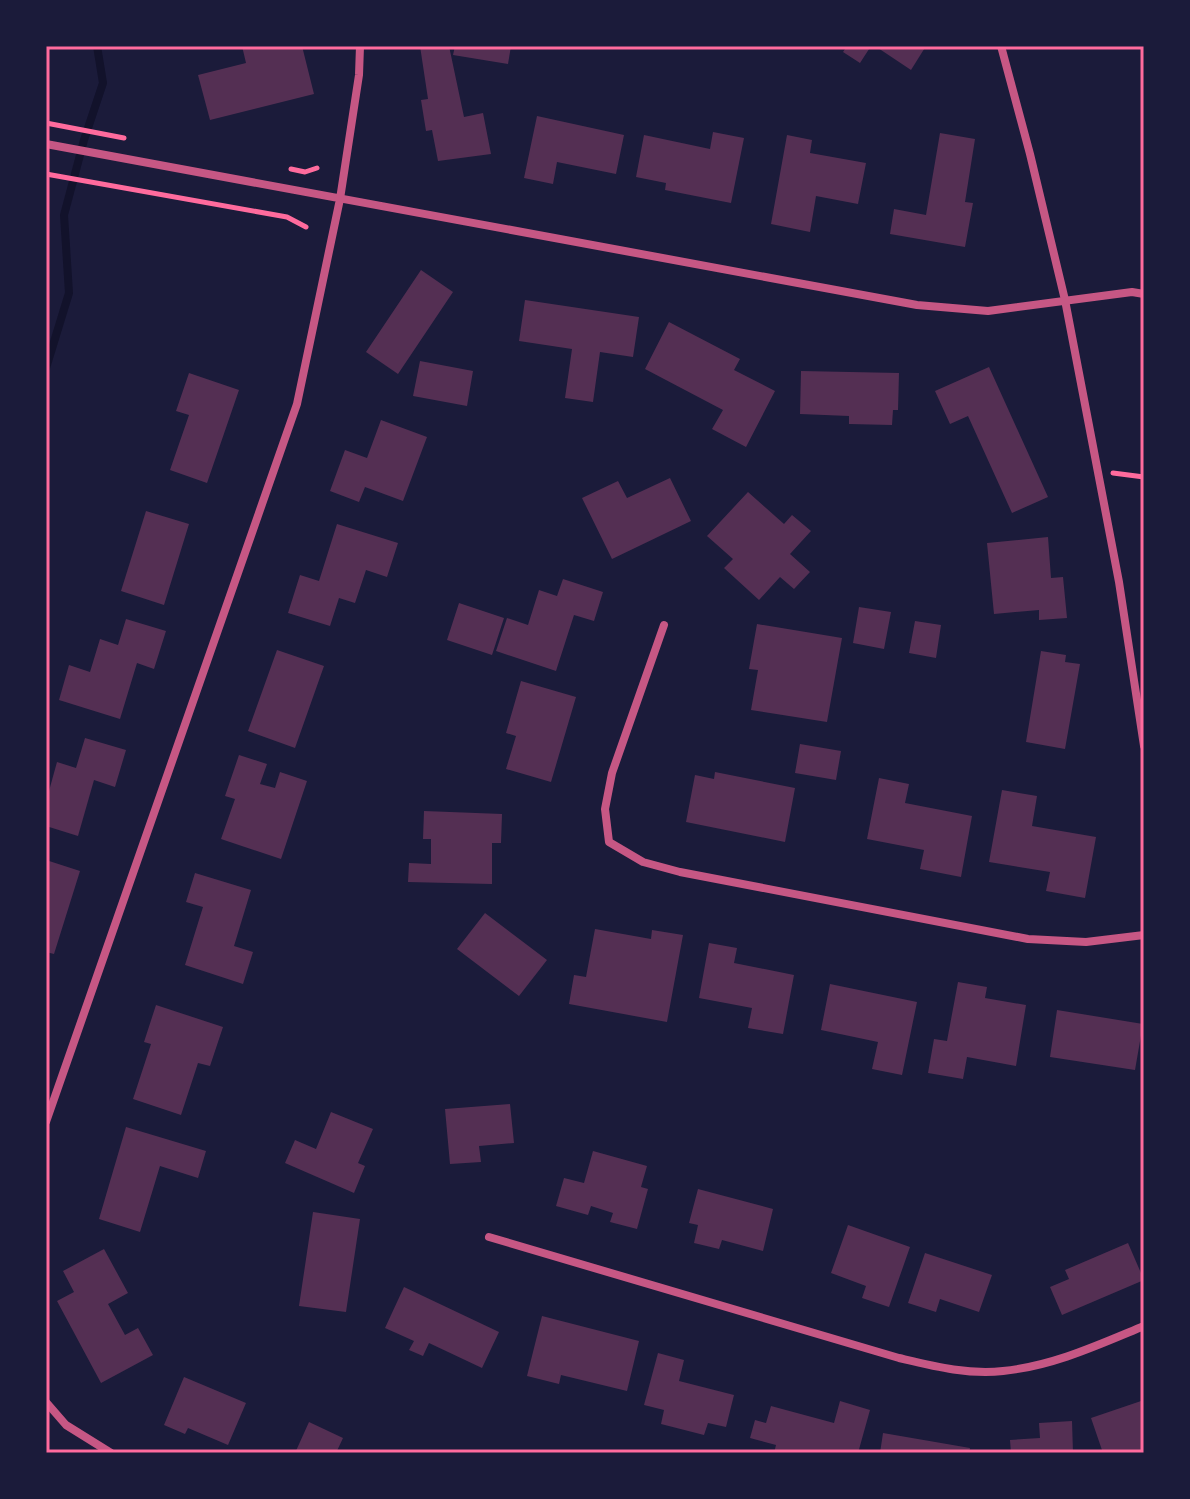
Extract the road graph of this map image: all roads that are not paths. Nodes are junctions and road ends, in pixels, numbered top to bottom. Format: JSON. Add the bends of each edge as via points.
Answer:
{"nodes":[{"id":1,"x":360,"y":46,"type":"edge"},
{"id":2,"x":1001,"y":46,"type":"edge"},
{"id":3,"x":46,"y":144,"type":"edge"},
{"id":4,"x":340,"y":199,"type":"junction"},
{"id":5,"x":1144,"y":294,"type":"edge"},
{"id":6,"x":1065,"y":300,"type":"junction"},
{"id":7,"x":664,"y":625,"type":"dead end"},
{"id":8,"x":1144,"y":746,"type":"edge"},
{"id":9,"x":1144,"y":935,"type":"edge"},
{"id":10,"x":46,"y":1122,"type":"edge"},
{"id":11,"x":489,"y":1237,"type":"dead end"},
{"id":12,"x":1144,"y":1326,"type":"edge"},
{"id":13,"x":46,"y":1402,"type":"edge"},
{"id":14,"x":111,"y":1453,"type":"edge"}],
"edges":[{"from":1,"to":4,"type":"street"},
{"from":2,"to":6,"type":"street"},
{"from":3,"to":4,"type":"street"},
{"from":4,"to":6,"type":"street","via":[[917,305],[988,311]]},
{"from":4,"to":10,"type":"street","via":[[297,404]]},
{"from":5,"to":6,"type":"street"},
{"from":6,"to":8,"type":"street"},
{"from":7,"to":9,"type":"street","via":[[612,773],[605,809],[609,842],[643,862],[680,872],[1028,939],[1086,942]]},
{"from":11,"to":12,"type":"street","via":[[949,1370],[1002,1371],[1061,1360]]},
{"from":13,"to":14,"type":"street","via":[[66,1425]]}]}
